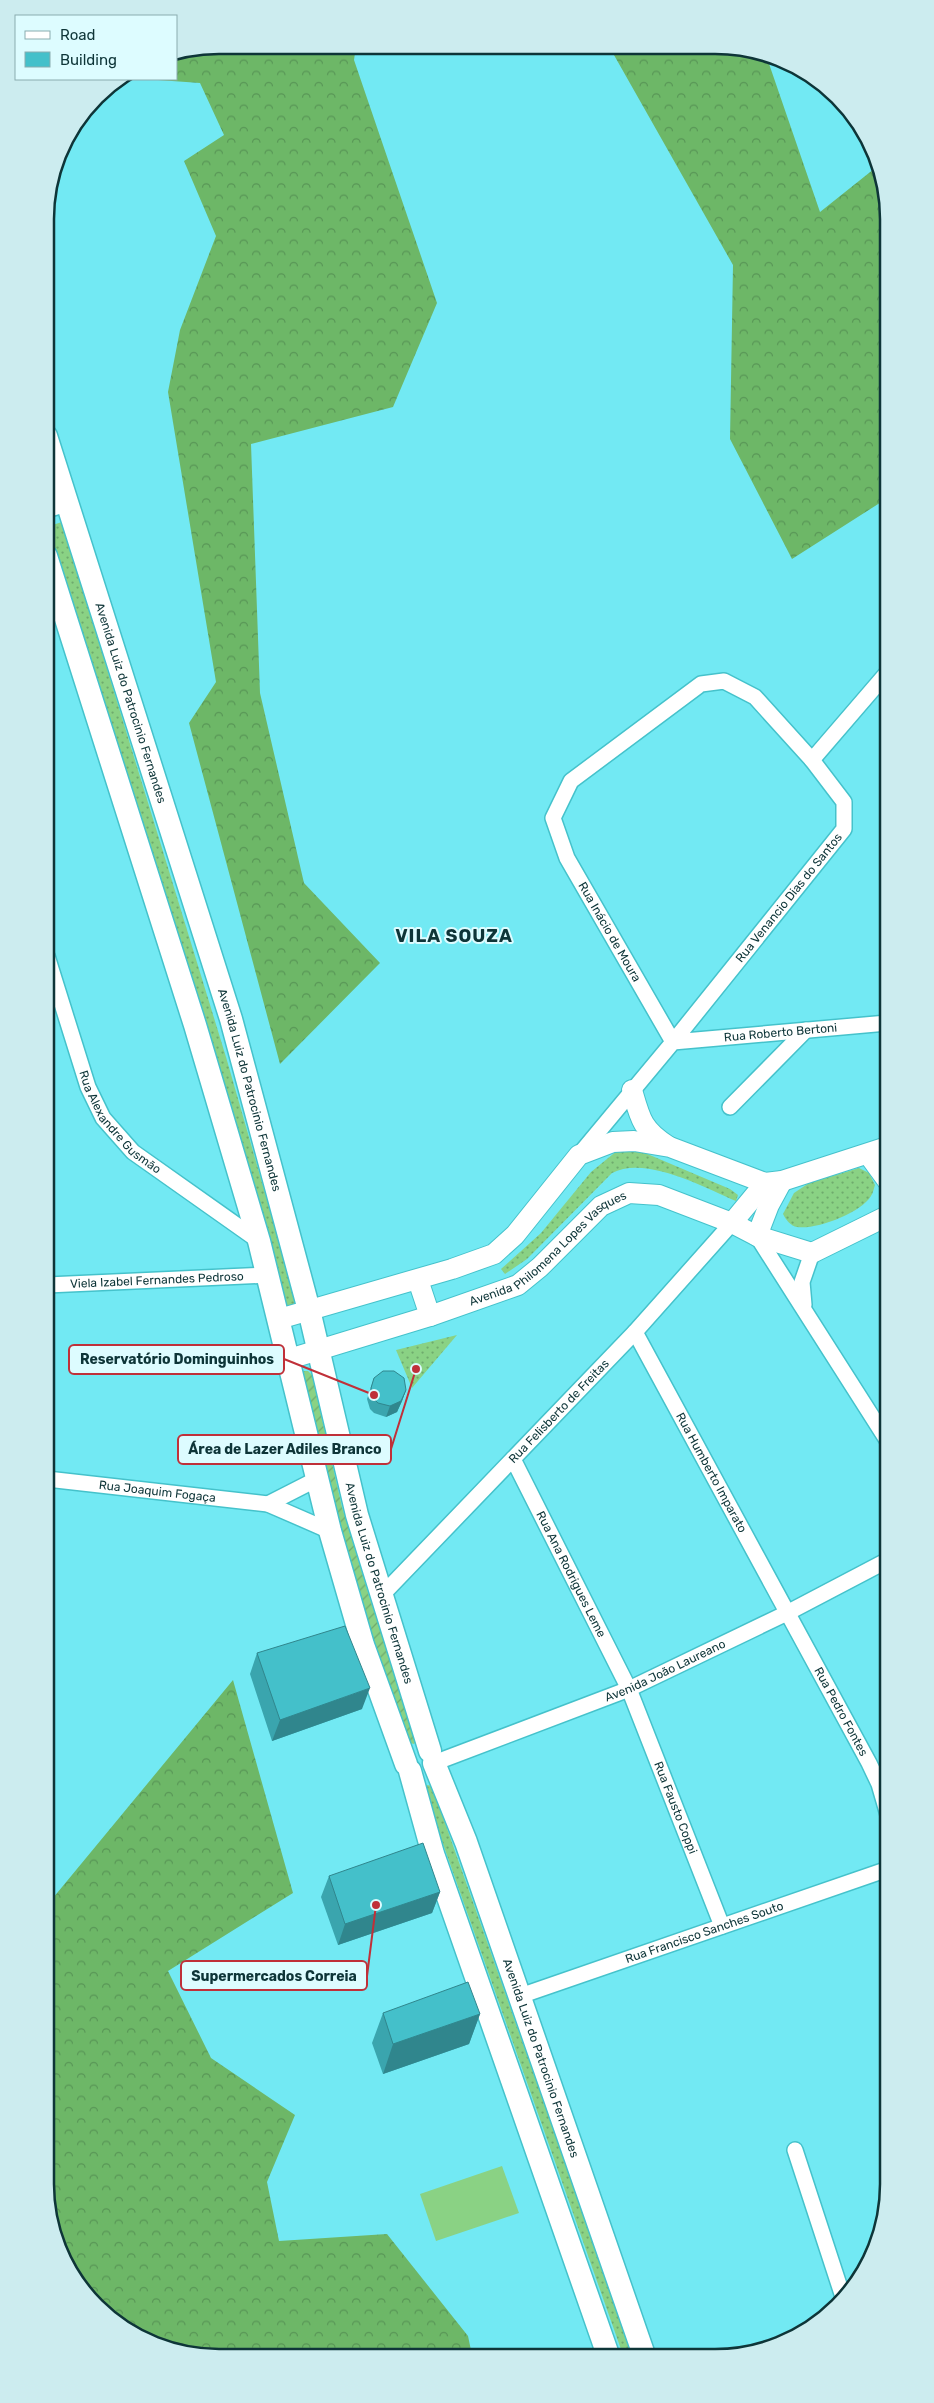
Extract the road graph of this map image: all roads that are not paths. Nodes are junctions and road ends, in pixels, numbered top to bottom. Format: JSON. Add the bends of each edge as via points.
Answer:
{"nodes":[{"id":1,"x":54,"y":461,"type":"edge"},
{"id":2,"x":68,"y":504,"type":"junction"},
{"id":3,"x":54,"y":508,"type":"edge"},
{"id":4,"x":54,"y":581,"type":"edge"},
{"id":5,"x":880,"y":681,"type":"edge"},
{"id":6,"x":812,"y":760,"type":"junction"},
{"id":7,"x":554,"y":818,"type":"joint"},
{"id":8,"x":54,"y":981,"type":"edge"},
{"id":9,"x":880,"y":1024,"type":"edge"},
{"id":10,"x":806,"y":1030,"type":"junction"},
{"id":11,"x":673,"y":1042,"type":"junction"},
{"id":12,"x":632,"y":1090,"type":"junction"},
{"id":13,"x":730,"y":1107,"type":"dead end"},
{"id":14,"x":670,"y":1147,"type":"junction"},
{"id":15,"x":878,"y":1151,"type":"edge"},
{"id":16,"x":579,"y":1155,"type":"junction"},
{"id":17,"x":774,"y":1182,"type":"junction"},
{"id":18,"x":880,"y":1219,"type":"edge"},
{"id":19,"x":732,"y":1223,"type":"junction"},
{"id":20,"x":757,"y":1236,"type":"junction"},
{"id":21,"x":259,"y":1240,"type":"junction"},
{"id":22,"x":812,"y":1253,"type":"junction"},
{"id":23,"x":268,"y":1275,"type":"junction"},
{"id":24,"x":418,"y":1280,"type":"junction"},
{"id":25,"x":54,"y":1285,"type":"edge"},
{"id":26,"x":805,"y":1309,"type":"junction"},
{"id":27,"x":309,"y":1310,"type":"junction"},
{"id":28,"x":430,"y":1316,"type":"junction"},
{"id":29,"x":279,"y":1319,"type":"junction"},
{"id":30,"x":635,"y":1332,"type":"junction"},
{"id":31,"x":318,"y":1351,"type":"junction"},
{"id":32,"x":289,"y":1359,"type":"junction"},
{"id":33,"x":880,"y":1427,"type":"edge"},
{"id":34,"x":513,"y":1459,"type":"junction"},
{"id":35,"x":317,"y":1479,"type":"junction"},
{"id":36,"x":54,"y":1480,"type":"edge"},
{"id":37,"x":268,"y":1504,"type":"junction"},
{"id":38,"x":330,"y":1530,"type":"junction"},
{"id":39,"x":880,"y":1564,"type":"edge"},
{"id":40,"x":382,"y":1595,"type":"junction"},
{"id":41,"x":787,"y":1613,"type":"junction"},
{"id":42,"x":629,"y":1689,"type":"junction"},
{"id":43,"x":432,"y":1757,"type":"junction"},
{"id":44,"x":408,"y":1767,"type":"junction"},
{"id":45,"x":880,"y":1777,"type":"edge"},
{"id":46,"x":880,"y":1872,"type":"edge"},
{"id":47,"x":722,"y":1926,"type":"junction"},
{"id":48,"x":520,"y":1996,"type":"junction"},
{"id":49,"x":795,"y":2150,"type":"dead end"},
{"id":50,"x":841,"y":2291,"type":"edge"},
{"id":51,"x":606,"y":2349,"type":"edge"},
{"id":52,"x":642,"y":2349,"type":"edge"}],
"edges":[{"from":1,"to":2,"type":"main road","name":"Avenida Luiz do Patrocinio Fernandes"},
{"from":2,"to":3,"type":"street"},
{"from":2,"to":27,"type":"main road","name":"Avenida Luiz do Patrocinio Fernandes","via":[[231,1019]]},
{"from":4,"to":21,"type":"main road"},
{"from":5,"to":6,"type":"street"},
{"from":6,"to":7,"type":"street","name":"Rua Venancio Dias do Santos","via":[[755,697],[724,682],[701,684],[571,781]]},
{"from":6,"to":11,"type":"street","name":"Rua Venancio Dias do Santos","via":[[844,802],[844,829]]},
{"from":7,"to":11,"type":"street","name":"Rua Inácio de Moura","via":[[568,858]]},
{"from":8,"to":21,"type":"street","name":"Rua Alexandre Gusmão","via":[[88,1087],[103,1118],[133,1152]]},
{"from":9,"to":10,"type":"street","name":"Rua Roberto Bertoni"},
{"from":10,"to":11,"type":"street","name":"Rua Roberto Bertoni"},
{"from":10,"to":13,"type":"street"},
{"from":11,"to":12,"type":"street","name":"Rua Venancio Dias do Santos"},
{"from":12,"to":14,"type":"street","via":[[641,1122],[653,1137]]},
{"from":12,"to":16,"type":"street","name":"Rua Venancio Dias do Santos"},
{"from":14,"to":16,"type":"street","via":[[634,1141],[613,1142]]},
{"from":14,"to":17,"type":"street"},
{"from":15,"to":17,"type":"street"},
{"from":16,"to":24,"type":"street","via":[[515,1235],[494,1254]]},
{"from":17,"to":19,"type":"street"},
{"from":17,"to":20,"type":"street"},
{"from":18,"to":22,"type":"street"},
{"from":19,"to":20,"type":"street","name":"Avenida Philomena Lopes Vasques"},
{"from":19,"to":28,"type":"street","name":"Avenida Philomena Lopes Vasques","via":[[659,1195],[629,1193],[601,1206],[518,1285]]},
{"from":19,"to":30,"type":"street","name":"Rua Felisberto de Freitas"},
{"from":20,"to":22,"type":"street","name":"Avenida Philomena Lopes Vasques"},
{"from":20,"to":26,"type":"street"},
{"from":21,"to":23,"type":"main road"},
{"from":22,"to":26,"type":"street","via":[[802,1282]]},
{"from":23,"to":25,"type":"street","name":"Viela Izabel Fernandes Pedroso"},
{"from":23,"to":29,"type":"main road"},
{"from":24,"to":27,"type":"street"},
{"from":24,"to":28,"type":"street"},
{"from":26,"to":33,"type":"street"},
{"from":27,"to":29,"type":"street"},
{"from":27,"to":31,"type":"main road","name":"Avenida Luiz do Patrocinio Fernandes"},
{"from":28,"to":31,"type":"street","name":"Avenida Philomena Lopes Vasques"},
{"from":29,"to":32,"type":"main road"},
{"from":30,"to":34,"type":"street","name":"Rua Felisberto de Freitas"},
{"from":30,"to":41,"type":"street","name":"Rua Humberto Imparato"},
{"from":31,"to":32,"type":"street","name":"Avenida Philomena Lopes Vasques"},
{"from":31,"to":40,"type":"main road","name":"Avenida Luiz do Patrocinio Fernandes","via":[[357,1515]]},
{"from":32,"to":35,"type":"main road"},
{"from":34,"to":40,"type":"street","name":"Rua Felisberto de Freitas"},
{"from":34,"to":42,"type":"street","name":"Rua Ana Rodrigues Leme"},
{"from":35,"to":37,"type":"street"},
{"from":35,"to":38,"type":"main road"},
{"from":36,"to":37,"type":"street","name":"Rua Joaquim Fogaça"},
{"from":37,"to":38,"type":"street","name":"Rua Joaquim Fogaça"},
{"from":38,"to":44,"type":"main road","via":[[363,1645]]},
{"from":39,"to":41,"type":"street","name":"Avenida João Laureano"},
{"from":40,"to":43,"type":"main road","name":"Avenida Luiz do Patrocinio Fernandes"},
{"from":41,"to":42,"type":"street","name":"Avenida João Laureano"},
{"from":41,"to":45,"type":"street","name":"Rua Pedro Fontes"},
{"from":42,"to":43,"type":"street","name":"Avenida João Laureano"},
{"from":42,"to":47,"type":"street","name":"Rua Fausto Coppi"},
{"from":43,"to":44,"type":"main road","via":[[421,1747],[412,1750],[407,1758]]},
{"from":43,"to":48,"type":"main road","name":"Avenida Luiz do Patrocinio Fernandes","via":[[466,1842]]},
{"from":44,"to":51,"type":"main road","via":[[433,1854]]},
{"from":46,"to":47,"type":"street","name":"Rua Francisco Sanches Souto"},
{"from":47,"to":48,"type":"street","name":"Rua Francisco Sanches Souto"},
{"from":48,"to":52,"type":"main road","name":"Avenida Luiz do Patrocinio Fernandes"},
{"from":49,"to":50,"type":"street"}]}
